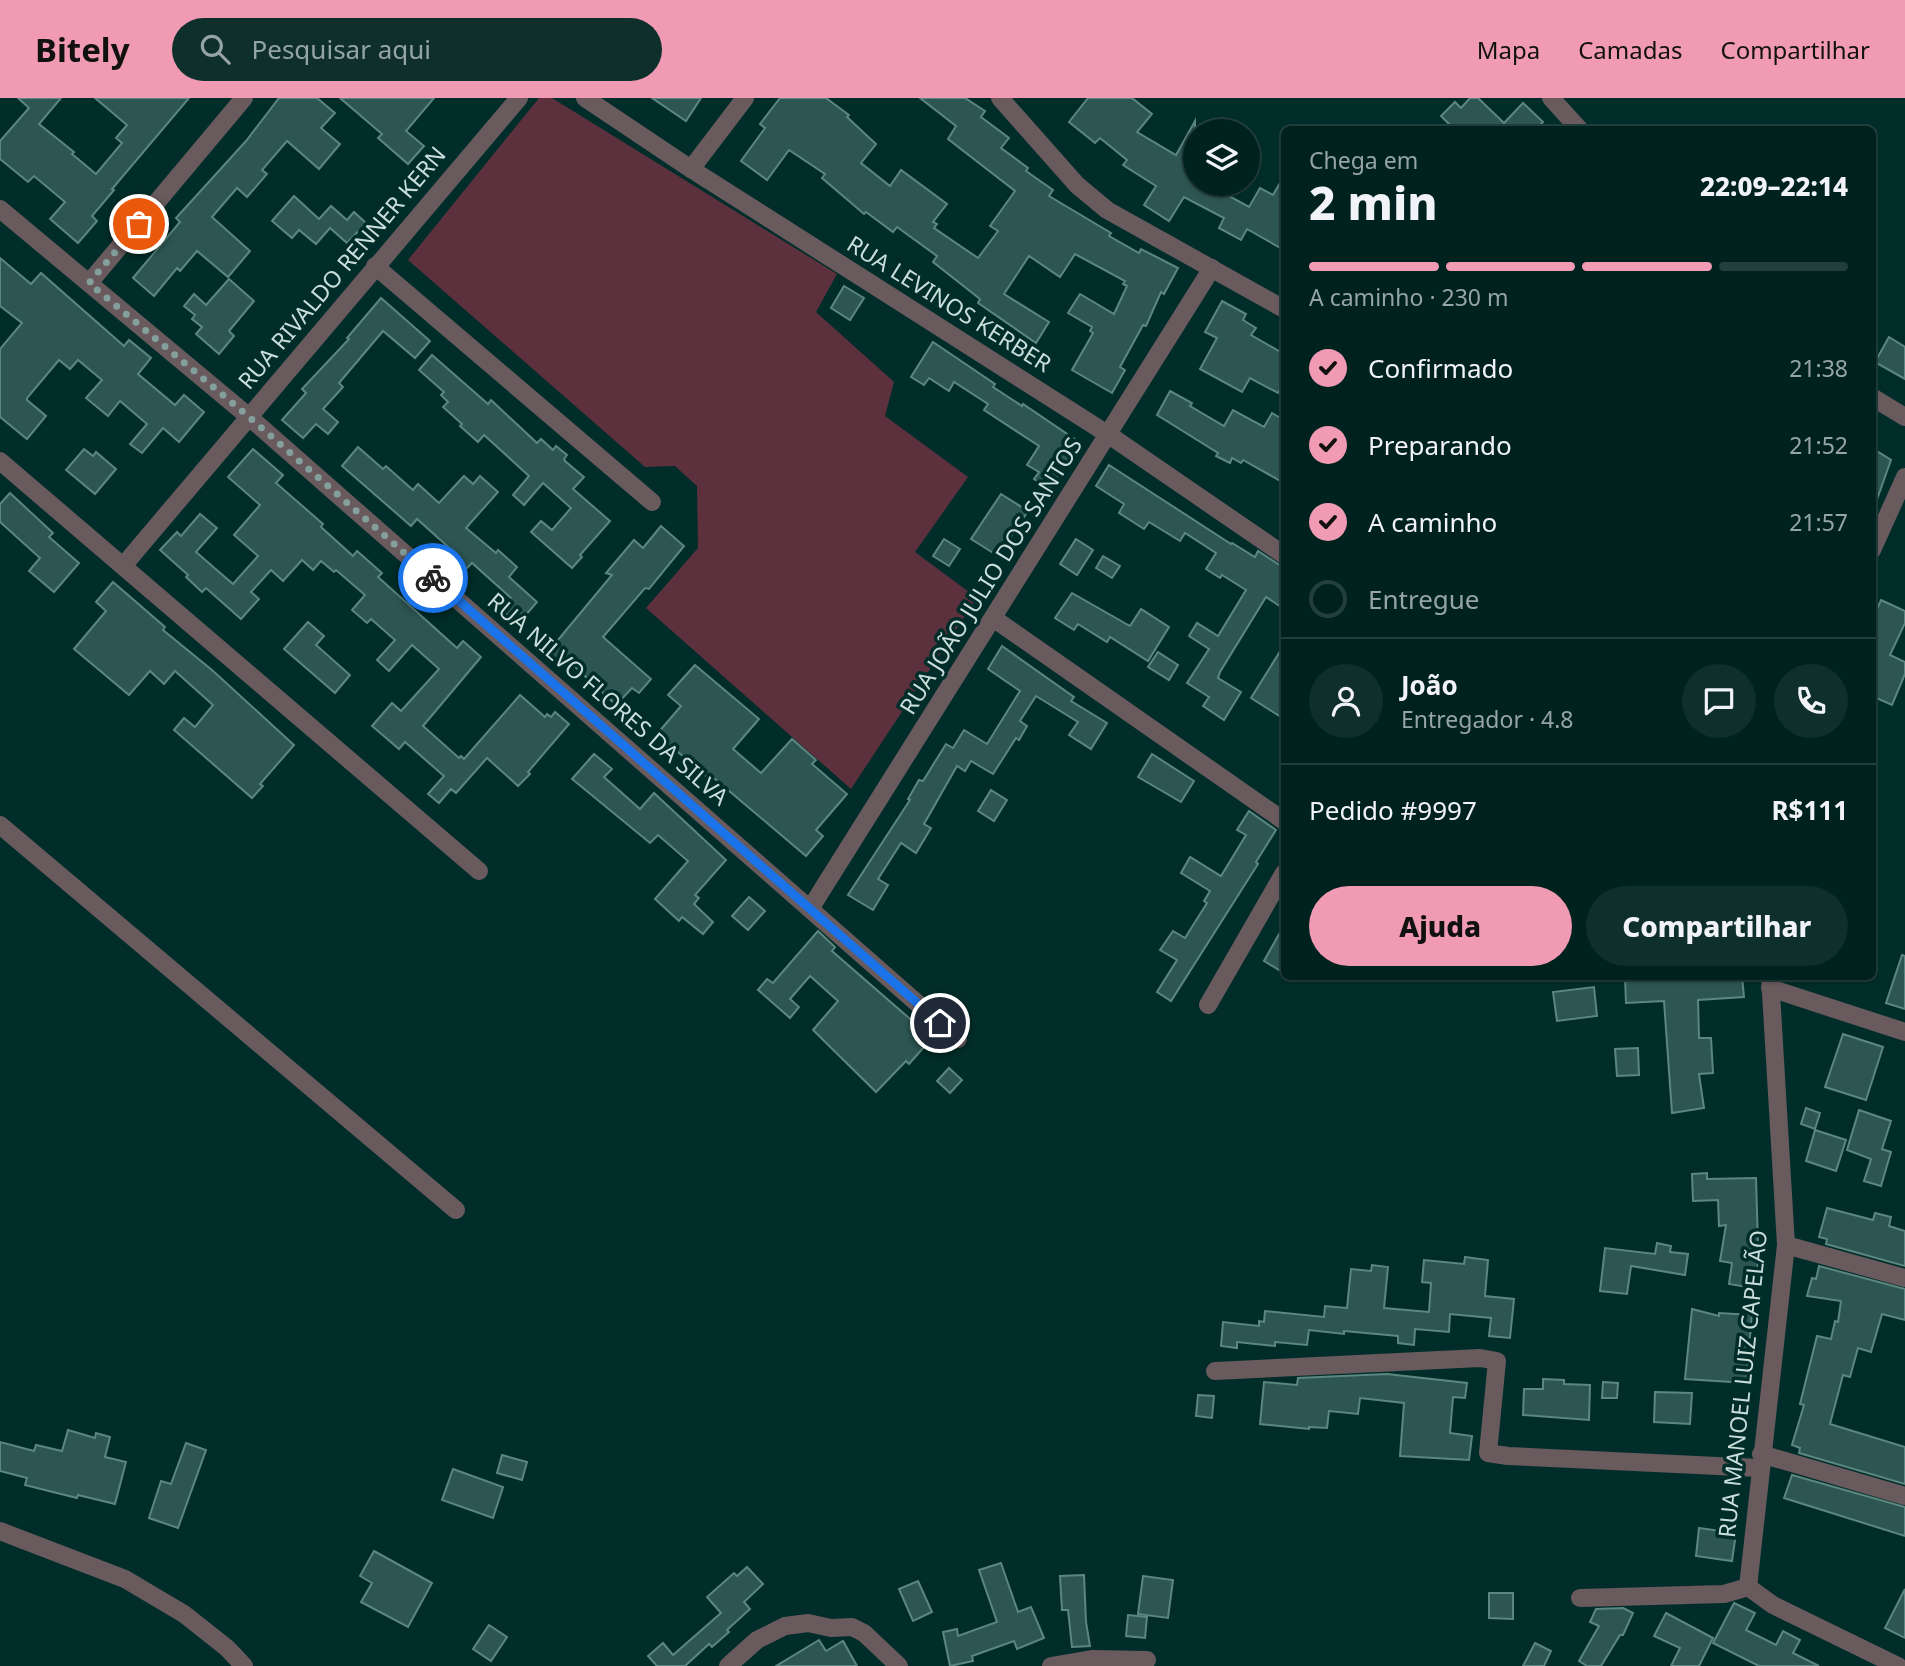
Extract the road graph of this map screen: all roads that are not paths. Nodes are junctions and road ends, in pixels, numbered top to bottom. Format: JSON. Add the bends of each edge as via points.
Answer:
{"nodes":[{"id":1,"x":244,"y":98,"type":"edge"},
{"id":2,"x":519,"y":98,"type":"edge"},
{"id":3,"x":585,"y":98,"type":"edge"},
{"id":4,"x":745,"y":98,"type":"edge"},
{"id":5,"x":1000,"y":98,"type":"edge"},
{"id":6,"x":1551,"y":98,"type":"edge"},
{"id":7,"x":1576,"y":126,"type":"edge"},
{"id":8,"x":691,"y":169,"type":"junction"},
{"id":9,"x":0,"y":209,"type":"edge"},
{"id":10,"x":375,"y":266,"type":"junction"},
{"id":11,"x":1212,"y":268,"type":"junction"},
{"id":12,"x":89,"y":283,"type":"junction"},
{"id":13,"x":1281,"y":307,"type":"edge"},
{"id":14,"x":1876,"y":399,"type":"edge"},
{"id":15,"x":248,"y":416,"type":"junction"},
{"id":16,"x":1905,"y":417,"type":"edge"},
{"id":17,"x":1109,"y":435,"type":"junction"},
{"id":18,"x":0,"y":461,"type":"edge"},
{"id":19,"x":1905,"y":477,"type":"edge"},
{"id":20,"x":652,"y":502,"type":"dead end"},
{"id":21,"x":1876,"y":541,"type":"edge"},
{"id":22,"x":1281,"y":553,"type":"edge"},
{"id":23,"x":122,"y":566,"type":"junction"},
{"id":24,"x":993,"y":618,"type":"junction"},
{"id":25,"x":1281,"y":819,"type":"edge"},
{"id":26,"x":0,"y":825,"type":"edge"},
{"id":27,"x":479,"y":871,"type":"dead end"},
{"id":28,"x":1281,"y":878,"type":"edge"},
{"id":29,"x":810,"y":909,"type":"junction"},
{"id":30,"x":1770,"y":982,"type":"edge"},
{"id":31,"x":1208,"y":1004,"type":"dead end"},
{"id":32,"x":1905,"y":1032,"type":"edge"},
{"id":33,"x":958,"y":1039,"type":"dead end"},
{"id":34,"x":456,"y":1210,"type":"dead end"},
{"id":35,"x":1786,"y":1245,"type":"junction"},
{"id":36,"x":1905,"y":1278,"type":"edge"},
{"id":37,"x":1215,"y":1371,"type":"dead end"},
{"id":38,"x":1760,"y":1461,"type":"junction"},
{"id":39,"x":1905,"y":1496,"type":"edge"},
{"id":40,"x":0,"y":1531,"type":"edge"},
{"id":41,"x":1748,"y":1587,"type":"junction"},
{"id":42,"x":1580,"y":1598,"type":"dead end"},
{"id":43,"x":1147,"y":1660,"type":"dead end"},
{"id":44,"x":244,"y":1666,"type":"edge"},
{"id":45,"x":728,"y":1666,"type":"edge"},
{"id":46,"x":899,"y":1666,"type":"edge"},
{"id":47,"x":1051,"y":1666,"type":"edge"},
{"id":48,"x":1898,"y":1666,"type":"edge"}],
"edges":[{"from":1,"to":12,"type":"street"},
{"from":2,"to":10,"type":"street","name":"RUA RIVALDO RENNER KERN"},
{"from":3,"to":8,"type":"street","name":"RUA LEVINOS KERBER"},
{"from":4,"to":8,"type":"street"},
{"from":5,"to":11,"type":"street","via":[[1077,185],[1107,210]]},
{"from":6,"to":7,"type":"street"},
{"from":8,"to":17,"type":"street","name":"RUA LEVINOS KERBER"},
{"from":9,"to":12,"type":"street","name":"RUA NILVO FLORES DA SILVA"},
{"from":10,"to":15,"type":"street","name":"RUA RIVALDO RENNER KERN"},
{"from":10,"to":20,"type":"street"},
{"from":11,"to":13,"type":"street"},
{"from":11,"to":17,"type":"street","name":"RUA JOÃO JULIO DOS SANTOS"},
{"from":12,"to":15,"type":"street","name":"RUA NILVO FLORES DA SILVA"},
{"from":14,"to":16,"type":"street"},
{"from":15,"to":23,"type":"street","name":"RUA RIVALDO RENNER KERN"},
{"from":15,"to":29,"type":"street","name":"RUA NILVO FLORES DA SILVA"},
{"from":17,"to":22,"type":"street","name":"RUA LEVINOS KERBER"},
{"from":17,"to":24,"type":"street","name":"RUA JOÃO JULIO DOS SANTOS"},
{"from":18,"to":23,"type":"street"},
{"from":19,"to":21,"type":"street"},
{"from":23,"to":27,"type":"street"},
{"from":24,"to":25,"type":"street"},
{"from":24,"to":29,"type":"street","name":"RUA JOÃO JULIO DOS SANTOS"},
{"from":26,"to":34,"type":"street"},
{"from":28,"to":31,"type":"street"},
{"from":29,"to":33,"type":"street","name":"RUA NILVO FLORES DA SILVA"},
{"from":30,"to":32,"type":"street"},
{"from":30,"to":35,"type":"street","name":"RUA MANOEL LUIZ CAPELÃO"},
{"from":35,"to":36,"type":"street"},
{"from":35,"to":38,"type":"street","name":"RUA MANOEL LUIZ CAPELÃO"},
{"from":37,"to":38,"type":"street","via":[[1480,1358],[1497,1361],[1488,1452]]},
{"from":38,"to":39,"type":"street"},
{"from":38,"to":41,"type":"street","name":"RUA MANOEL LUIZ CAPELÃO"},
{"from":40,"to":44,"type":"street","via":[[125,1579],[184,1614]]},
{"from":41,"to":42,"type":"street","via":[[1724,1594]]},
{"from":41,"to":48,"type":"street","via":[[1773,1605]]},
{"from":43,"to":47,"type":"street","via":[[1092,1659]]},
{"from":45,"to":46,"type":"street","via":[[757,1640],[785,1626],[808,1623],[852,1627]]}]}
